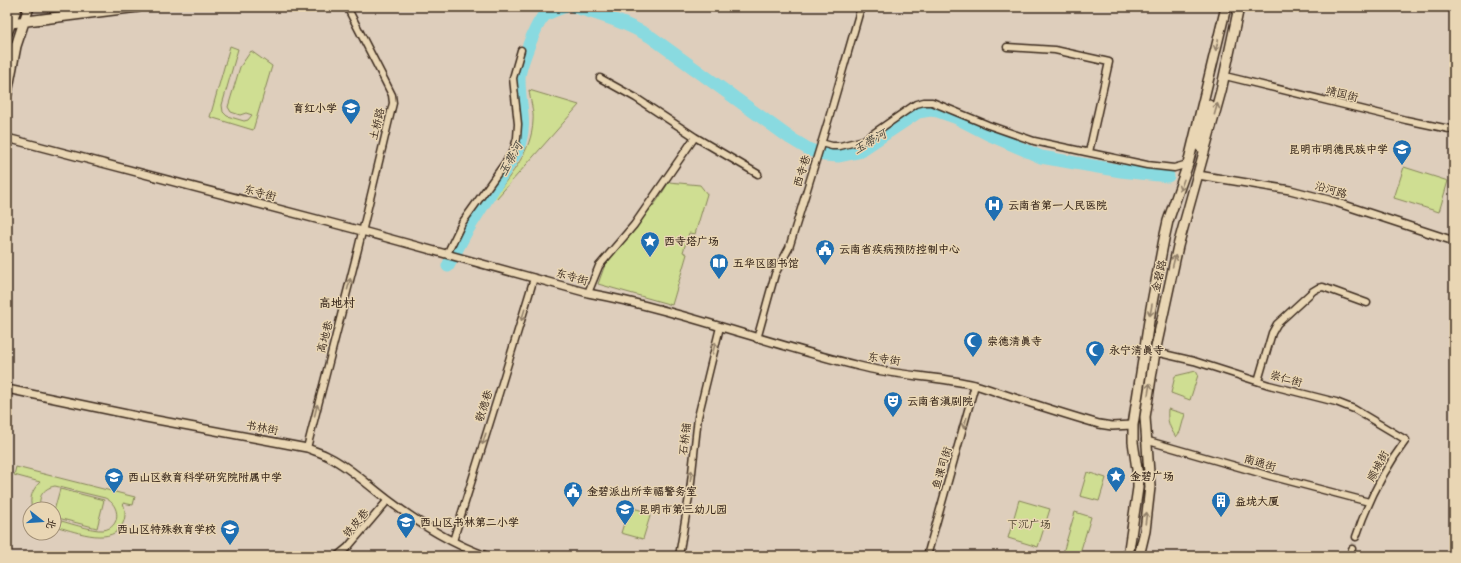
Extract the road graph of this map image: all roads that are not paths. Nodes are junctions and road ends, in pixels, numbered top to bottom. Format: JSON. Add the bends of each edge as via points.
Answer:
{"nodes":[{"id":1,"x":16,"y":7,"type":"edge"},
{"id":2,"x":29,"y":7,"type":"edge"},
{"id":3,"x":138,"y":7,"type":"edge"},
{"id":4,"x":347,"y":7,"type":"edge"},
{"id":5,"x":861,"y":7,"type":"edge"},
{"id":6,"x":1226,"y":7,"type":"edge"},
{"id":7,"x":1239,"y":7,"type":"edge"},
{"id":8,"x":7,"y":8,"type":"edge"},
{"id":9,"x":24,"y":21,"type":"junction"},
{"id":10,"x":9,"y":23,"type":"edge"},
{"id":11,"x":7,"y":33,"type":"edge"},
{"id":12,"x":1007,"y":47,"type":"dead end"},
{"id":13,"x":521,"y":50,"type":"dead end"},
{"id":14,"x":1225,"y":76,"type":"junction"},
{"id":15,"x":600,"y":78,"type":"dead end"},
{"id":16,"x":7,"y":93,"type":"edge"},
{"id":17,"x":1204,"y":100,"type":"junction"},
{"id":18,"x":1454,"y":130,"type":"edge"},
{"id":19,"x":695,"y":137,"type":"junction"},
{"id":20,"x":7,"y":138,"type":"edge"},
{"id":21,"x":821,"y":143,"type":"junction"},
{"id":22,"x":1089,"y":152,"type":"junction"},
{"id":23,"x":1188,"y":164,"type":"junction"},
{"id":24,"x":758,"y":174,"type":"dead end"},
{"id":25,"x":1198,"y":174,"type":"junction"},
{"id":26,"x":362,"y":231,"type":"junction"},
{"id":27,"x":1454,"y":241,"type":"edge"},
{"id":28,"x":1178,"y":246,"type":"junction"},
{"id":29,"x":448,"y":254,"type":"junction"},
{"id":30,"x":534,"y":278,"type":"junction"},
{"id":31,"x":588,"y":293,"type":"junction"},
{"id":32,"x":1367,"y":303,"type":"dead end"},
{"id":33,"x":720,"y":327,"type":"junction"},
{"id":34,"x":757,"y":338,"type":"junction"},
{"id":35,"x":1155,"y":352,"type":"junction"},
{"id":36,"x":1258,"y":381,"type":"junction"},
{"id":37,"x":975,"y":386,"type":"junction"},
{"id":38,"x":8,"y":389,"type":"edge"},
{"id":39,"x":1134,"y":425,"type":"junction"},
{"id":40,"x":1145,"y":440,"type":"junction"},
{"id":41,"x":1406,"y":440,"type":"joint"},
{"id":42,"x":306,"y":448,"type":"junction"},
{"id":43,"x":388,"y":500,"type":"junction"},
{"id":44,"x":1369,"y":502,"type":"junction"},
{"id":45,"x":1356,"y":537,"type":"tunnel mouth"},
{"id":46,"x":453,"y":541,"type":"junction"},
{"id":47,"x":337,"y":556,"type":"edge"},
{"id":48,"x":486,"y":556,"type":"edge"},
{"id":49,"x":679,"y":556,"type":"edge"},
{"id":50,"x":927,"y":556,"type":"edge"},
{"id":51,"x":1128,"y":556,"type":"edge"},
{"id":52,"x":1139,"y":556,"type":"edge"}],
"edges":[{"from":1,"to":8,"type":"main road"},
{"from":1,"to":10,"type":"main road"},
{"from":2,"to":9,"type":"main road"},
{"from":3,"to":9,"type":"main road"},
{"from":4,"to":26,"type":"street","name":"土桥路","via":[[386,80],[393,103]]},
{"from":5,"to":21,"type":"street","name":"西寺巷"},
{"from":6,"to":17,"type":"main road","name":"金碧路","one_way":true},
{"from":7,"to":14,"type":"main road","name":"金碧路"},
{"from":9,"to":10,"type":"main road"},
{"from":9,"to":16,"type":"main road","via":[[16,46]]},
{"from":10,"to":11,"type":"main road"},
{"from":12,"to":22,"type":"street","via":[[1055,50],[1109,62]]},
{"from":13,"to":29,"type":"street","via":[[513,78],[518,124],[515,145],[505,164],[462,224]]},
{"from":14,"to":18,"type":"street","name":"靖国街"},
{"from":25,"to":14,"type":"main road","name":"金碧路","one_way":true},
{"from":15,"to":19,"type":"street","via":[[636,98]]},
{"from":17,"to":23,"type":"main road","name":"金碧路"},
{"from":17,"to":28,"type":"main road","via":[[1208,97],[1210,100]]},
{"from":19,"to":24,"type":"street"},
{"from":19,"to":31,"type":"street","via":[[634,225],[599,266]]},
{"from":20,"to":26,"type":"street","name":"东寺街"},
{"from":21,"to":22,"type":"street","via":[[840,146],[864,140],[916,104],[932,102],[988,125],[1034,140]]},
{"from":21,"to":34,"type":"street","name":"西寺巷","via":[[789,248],[775,274]]},
{"from":22,"to":23,"type":"street","via":[[1147,165],[1174,168]]},
{"from":23,"to":39,"type":"main road","name":"金碧路","one_way":true,"via":[[1164,239]]},
{"from":25,"to":27,"type":"street","name":"沿河路","via":[[1290,190],[1329,200]]},
{"from":25,"to":28,"type":"main road","name":"金碧路"},
{"from":26,"to":29,"type":"street","name":"东寺街"},
{"from":42,"to":26,"type":"street","name":"高地巷","one_way":true},
{"from":35,"to":28,"type":"main road","name":"金碧路","one_way":true},
{"from":29,"to":30,"type":"street","name":"东寺街"},
{"from":30,"to":31,"type":"street","name":"东寺街"},
{"from":30,"to":46,"type":"street","name":"敬德巷","one_way":true},
{"from":31,"to":33,"type":"street","name":"东寺街"},
{"from":32,"to":36,"type":"street","via":[[1323,288],[1313,290],[1277,324]]},
{"from":33,"to":34,"type":"street","name":"东寺街"},
{"from":49,"to":33,"type":"street","name":"石桥铺","one_way":true,"via":[[690,491],[698,417]]},
{"from":34,"to":37,"type":"street","name":"东寺街","via":[[859,366]]},
{"from":35,"to":36,"type":"street","name":"崇仁街"},
{"from":40,"to":35,"type":"main road","name":"金碧路","one_way":true,"via":[[1145,417]]},
{"from":36,"to":41,"type":"street","name":"崇仁街","via":[[1354,409]]},
{"from":37,"to":39,"type":"street","name":"东寺街","via":[[1099,424]]},
{"from":37,"to":50,"type":"street","name":"鱼课司街","one_way":true},
{"from":38,"to":42,"type":"street","name":"书林街"},
{"from":39,"to":51,"type":"main road","name":"金碧路","via":[[1133,442],[1138,488]]},
{"from":40,"to":44,"type":"street","name":"南通街"},
{"from":52,"to":40,"type":"main road","name":"金碧路","one_way":true,"via":[[1150,487]]},
{"from":41,"to":44,"type":"street","name":"顺城街","via":[[1396,452]]},
{"from":42,"to":43,"type":"street","name":"书林街","via":[[329,456]]},
{"from":43,"to":46,"type":"street","name":"书林街"},
{"from":43,"to":47,"type":"street","name":"铁皮巷","via":[[348,547]]},
{"from":44,"to":45,"type":"street","name":"顺城街"},
{"from":46,"to":48,"type":"street","name":"书林街"}]}
